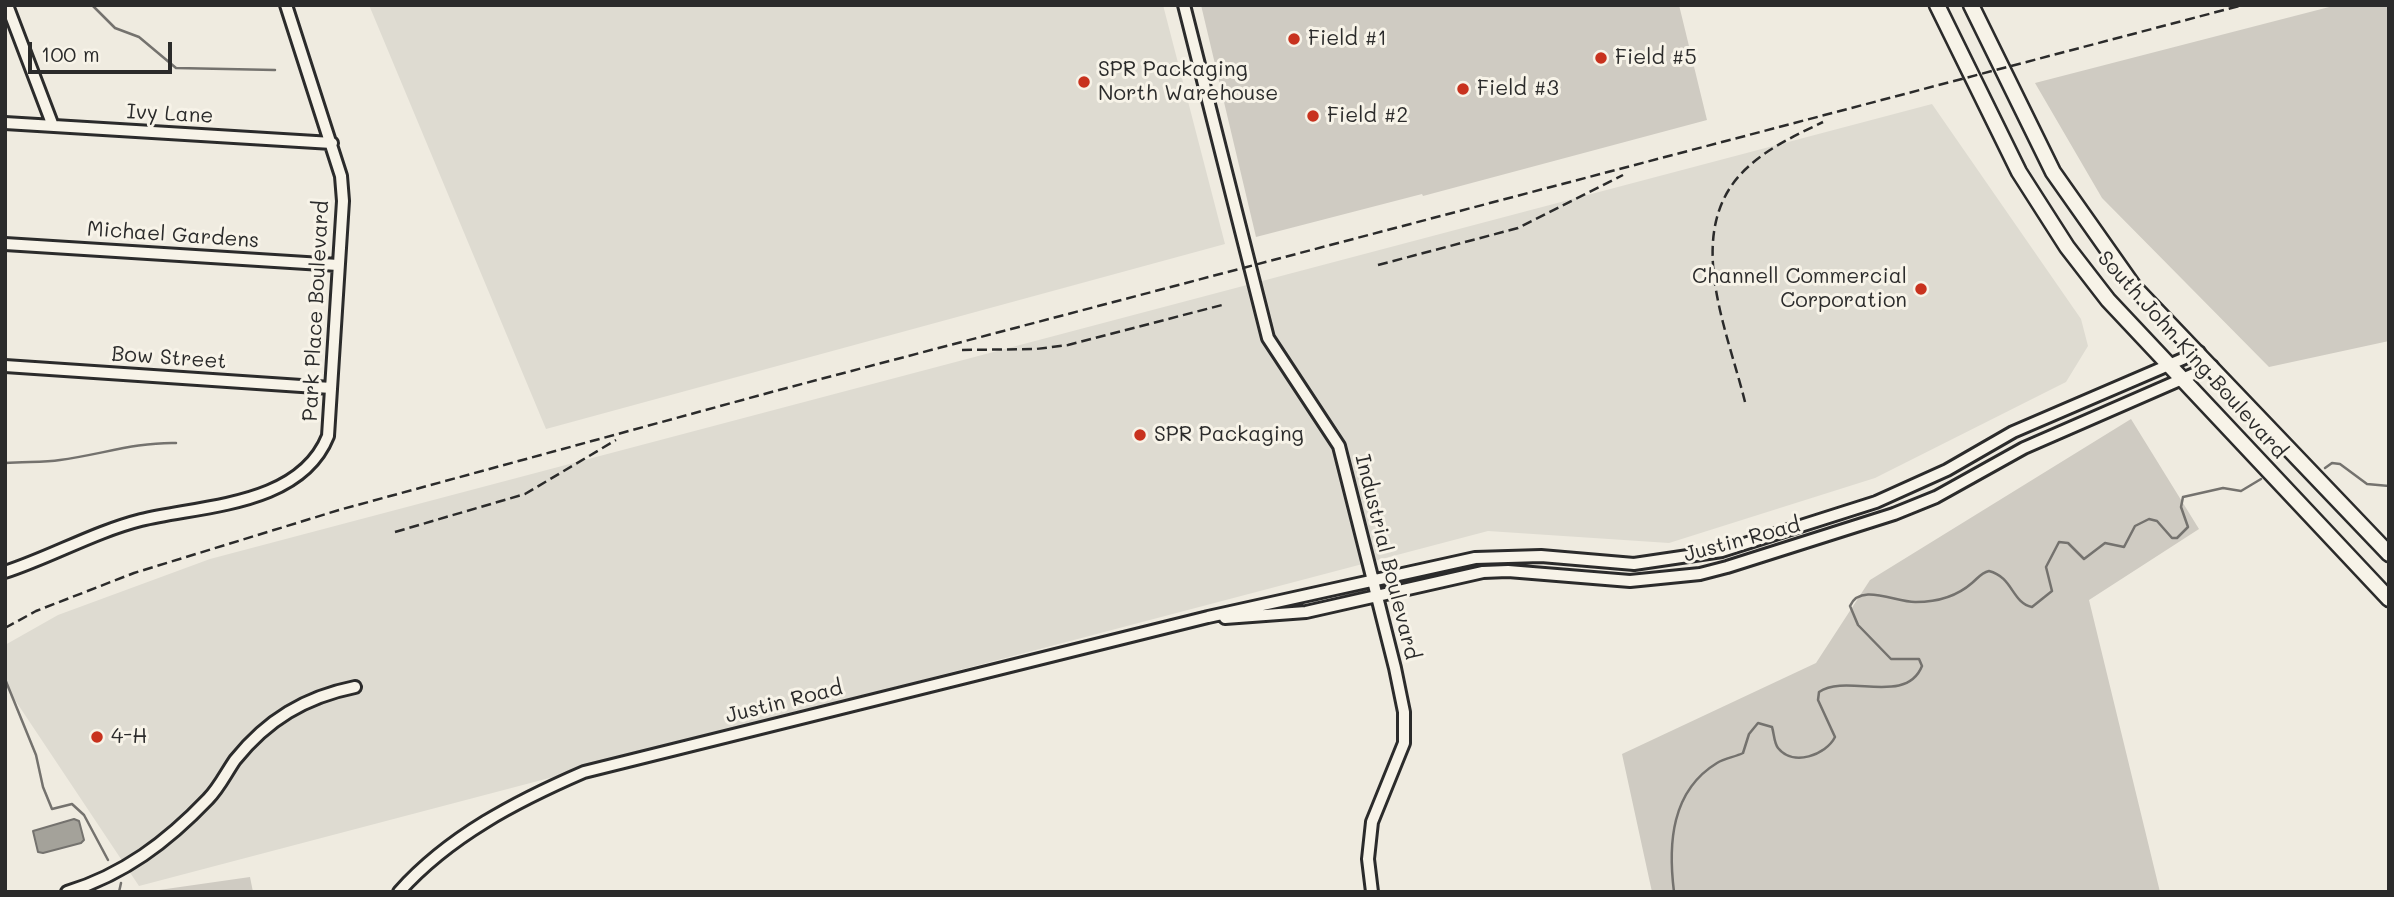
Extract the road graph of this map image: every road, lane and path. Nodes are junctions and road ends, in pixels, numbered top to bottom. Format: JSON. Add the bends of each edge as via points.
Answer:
{"nodes":[{"id":1,"x":7,"y":5,"type":"edge"},
{"id":2,"x":286,"y":5,"type":"edge"},
{"id":3,"x":1184,"y":5,"type":"edge"},
{"id":4,"x":1937,"y":5,"type":"edge"},
{"id":5,"x":1971,"y":5,"type":"edge"},
{"id":6,"x":5,"y":123,"type":"edge"},
{"id":7,"x":53,"y":126,"type":"junction"},
{"id":8,"x":332,"y":143,"type":"junction"},
{"id":9,"x":5,"y":244,"type":"edge"},
{"id":10,"x":338,"y":265,"type":"junction"},
{"id":11,"x":2199,"y":352,"type":"junction"},
{"id":12,"x":2170,"y":365,"type":"junction"},
{"id":13,"x":5,"y":366,"type":"edge"},
{"id":14,"x":2212,"y":366,"type":"junction"},
{"id":15,"x":2182,"y":379,"type":"junction"},
{"id":16,"x":331,"y":388,"type":"junction"},
{"id":17,"x":2389,"y":554,"type":"edge"},
{"id":18,"x":1541,"y":556,"type":"junction"},
{"id":19,"x":5,"y":572,"type":"edge"},
{"id":20,"x":1540,"y":573,"type":"junction"},
{"id":21,"x":1372,"y":580,"type":"junction"},
{"id":22,"x":1376,"y":596,"type":"junction"},
{"id":23,"x":2389,"y":599,"type":"edge"},
{"id":24,"x":1208,"y":617,"type":"junction"},
{"id":25,"x":355,"y":687,"type":"dead end"},
{"id":26,"x":66,"y":892,"type":"edge"},
{"id":27,"x":399,"y":892,"type":"edge"},
{"id":28,"x":1372,"y":892,"type":"edge"}],
"edges":[{"from":1,"to":7,"type":"street"},
{"from":2,"to":8,"type":"street","name":"Park Place Boulevard"},
{"from":3,"to":21,"type":"street","name":"Industrial Boulevard","via":[[1268,338],[1339,446]]},
{"from":4,"to":12,"type":"main road","name":"South John King Boulevard","via":[[2019,172],[2067,247],[2108,300]]},
{"from":5,"to":11,"type":"main road","name":"South John King Boulevard","via":[[2053,172],[2134,287]]},
{"from":6,"to":7,"type":"street","name":"Ivy Lane"},
{"from":7,"to":8,"type":"street","name":"Ivy Lane"},
{"from":8,"to":10,"type":"street","name":"Park Place Boulevard","via":[[343,201]]},
{"from":9,"to":10,"type":"street","name":"Michael Gardens"},
{"from":10,"to":16,"type":"street","name":"Park Place Boulevard"},
{"from":11,"to":12,"type":"street","name":"Justin Road"},
{"from":11,"to":14,"type":"main road","name":"South John King Boulevard"},
{"from":12,"to":15,"type":"main road","name":"South John King Boulevard"},
{"from":12,"to":18,"type":"street","name":"Justin Road","via":[[2013,432],[1947,470],[1876,502],[1722,551],[1634,564]]},
{"from":13,"to":16,"type":"street","name":"Bow Street"},
{"from":14,"to":15,"type":"street","name":"Justin Road"},
{"from":14,"to":17,"type":"main road","name":"South John King Boulevard"},
{"from":15,"to":20,"type":"street","name":"Justin Road","via":[[2024,448],[1936,497],[1727,567],[1630,581]]},
{"from":15,"to":23,"type":"main road","name":"South John King Boulevard"},
{"from":16,"to":19,"type":"street","name":"Park Place Boulevard","via":[[328,436],[321,455],[283,484],[209,508],[141,520]]},
{"from":18,"to":20,"type":"street"},
{"from":18,"to":21,"type":"street","name":"Justin Road","via":[[1475,558]]},
{"from":20,"to":22,"type":"street","name":"Justin Road","via":[[1483,572]]},
{"from":21,"to":22,"type":"street","name":"Industrial Boulevard"},
{"from":21,"to":24,"type":"street","name":"Justin Road"},
{"from":22,"to":24,"type":"street","name":"Justin Road","via":[[1306,612],[1246,619]]},
{"from":22,"to":28,"type":"street","name":"Industrial Boulevard","via":[[1404,712],[1404,743],[1372,822],[1368,859]]},
{"from":24,"to":27,"type":"street","name":"Justin Road","via":[[584,772],[486,820],[422,868]]},
{"from":25,"to":26,"type":"street","via":[[313,697],[282,714],[263,728],[210,797],[168,838],[111,876]]}]}
